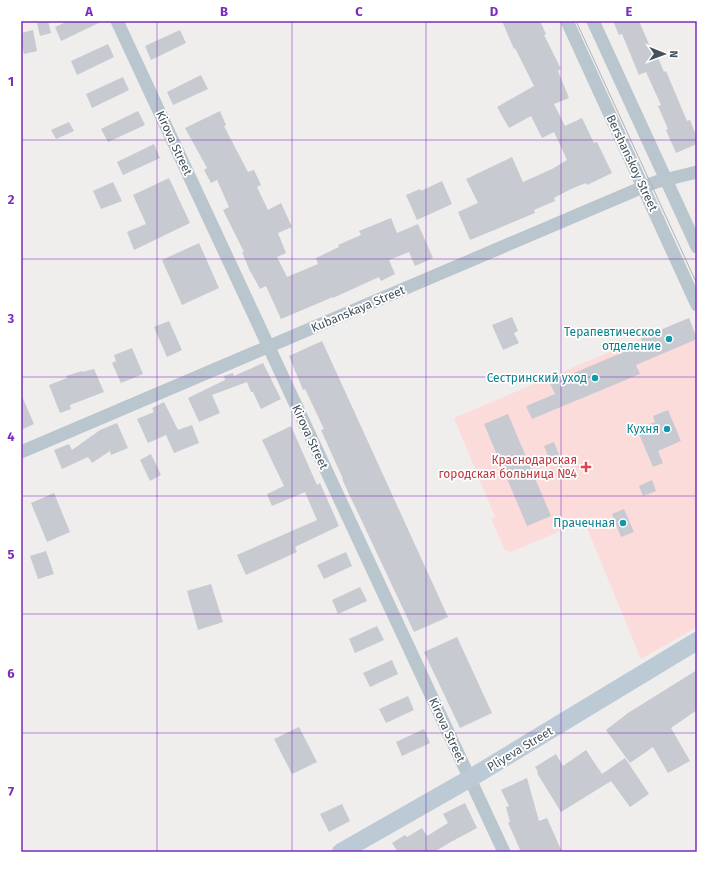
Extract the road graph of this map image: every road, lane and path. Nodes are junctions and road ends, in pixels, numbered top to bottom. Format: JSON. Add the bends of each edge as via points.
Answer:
{"nodes":[{"id":1,"x":117,"y":21,"type":"edge"},
{"id":2,"x":567,"y":21,"type":"edge"},
{"id":3,"x":593,"y":21,"type":"edge"},
{"id":4,"x":697,"y":172,"type":"edge"},
{"id":5,"x":666,"y":180,"type":"junction"},
{"id":6,"x":644,"y":187,"type":"junction"},
{"id":7,"x":697,"y":247,"type":"edge"},
{"id":8,"x":697,"y":305,"type":"edge"},
{"id":9,"x":269,"y":347,"type":"junction"},
{"id":10,"x":21,"y":452,"type":"edge"},
{"id":11,"x":697,"y":642,"type":"edge"},
{"id":12,"x":469,"y":779,"type":"junction"},
{"id":13,"x":341,"y":852,"type":"edge"},
{"id":14,"x":504,"y":852,"type":"edge"}],
"edges":[{"from":1,"to":9,"type":"street","name":"Kirova Street"},
{"from":2,"to":6,"type":"street","name":"Bershanskoy Street"},
{"from":3,"to":5,"type":"street","name":"Bershanskoy Street"},
{"from":4,"to":5,"type":"street","name":"Kubanskaya Street"},
{"from":5,"to":6,"type":"street","name":"Kubanskaya Street"},
{"from":5,"to":7,"type":"street","name":"Bershanskoy Street"},
{"from":6,"to":8,"type":"street","name":"Bershanskoy Street"},
{"from":6,"to":9,"type":"street","name":"Kubanskaya Street"},
{"from":9,"to":10,"type":"street","name":"Kubanskaya Street"},
{"from":9,"to":12,"type":"street","name":"Kirova Street"},
{"from":11,"to":12,"type":"street","name":"Pliyeva Street"},
{"from":12,"to":13,"type":"street","name":"Pliyeva Street"},
{"from":12,"to":14,"type":"street","name":"Kirova Street"}]}
